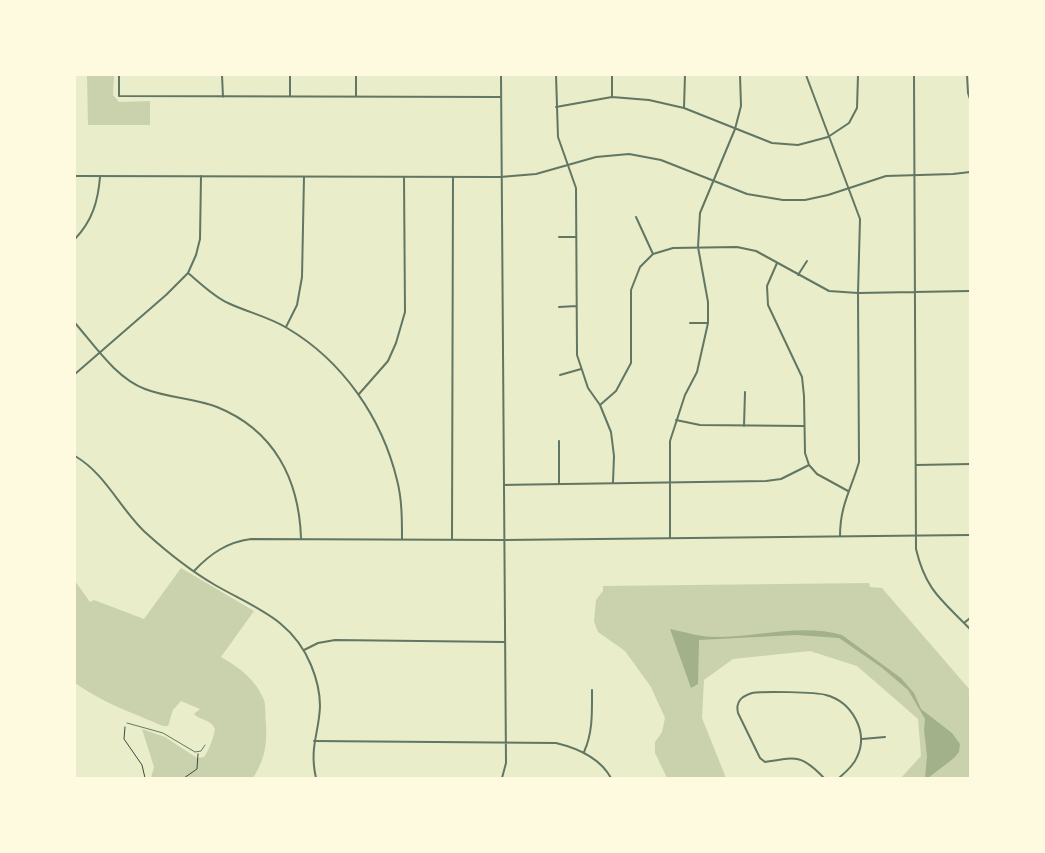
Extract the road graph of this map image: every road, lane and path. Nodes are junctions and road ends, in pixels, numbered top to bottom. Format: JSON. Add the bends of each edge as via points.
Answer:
{"nodes":[{"id":1,"x":119,"y":75,"type":"edge"},
{"id":2,"x":222,"y":75,"type":"edge"},
{"id":3,"x":290,"y":75,"type":"edge"},
{"id":4,"x":356,"y":75,"type":"edge"},
{"id":5,"x":501,"y":75,"type":"edge"},
{"id":6,"x":556,"y":75,"type":"edge"},
{"id":7,"x":612,"y":75,"type":"edge"},
{"id":8,"x":685,"y":75,"type":"edge"},
{"id":9,"x":740,"y":75,"type":"edge"},
{"id":10,"x":806,"y":75,"type":"edge"},
{"id":11,"x":858,"y":75,"type":"edge"},
{"id":12,"x":914,"y":75,"type":"edge"},
{"id":13,"x":967,"y":75,"type":"edge"},
{"id":14,"x":356,"y":96,"type":"junction"},
{"id":15,"x":223,"y":97,"type":"junction"},
{"id":16,"x":290,"y":97,"type":"junction"},
{"id":17,"x":501,"y":97,"type":"junction"},
{"id":18,"x":612,"y":97,"type":"junction"},
{"id":19,"x":970,"y":99,"type":"edge"},
{"id":20,"x":556,"y":107,"type":"junction"},
{"id":21,"x":684,"y":108,"type":"junction"},
{"id":22,"x":735,"y":129,"type":"junction"},
{"id":23,"x":828,"y":137,"type":"junction"},
{"id":24,"x":567,"y":166,"type":"junction"},
{"id":25,"x":970,"y":172,"type":"edge"},
{"id":26,"x":914,"y":174,"type":"junction"},
{"id":27,"x":75,"y":176,"type":"edge"},
{"id":28,"x":201,"y":176,"type":"junction"},
{"id":29,"x":100,"y":177,"type":"junction"},
{"id":30,"x":304,"y":177,"type":"junction"},
{"id":31,"x":404,"y":177,"type":"junction"},
{"id":32,"x":453,"y":177,"type":"junction"},
{"id":33,"x":500,"y":177,"type":"junction"},
{"id":34,"x":713,"y":180,"type":"junction"},
{"id":35,"x":849,"y":188,"type":"junction"},
{"id":36,"x":636,"y":217,"type":"dead end"},
{"id":37,"x":559,"y":237,"type":"dead end"},
{"id":38,"x":576,"y":237,"type":"junction"},
{"id":39,"x":75,"y":239,"type":"edge"},
{"id":40,"x":698,"y":247,"type":"junction"},
{"id":41,"x":653,"y":254,"type":"junction"},
{"id":42,"x":807,"y":261,"type":"dead end"},
{"id":43,"x":777,"y":263,"type":"junction"},
{"id":44,"x":188,"y":273,"type":"junction"},
{"id":45,"x":798,"y":275,"type":"junction"},
{"id":46,"x":970,"y":291,"type":"edge"},
{"id":47,"x":915,"y":292,"type":"junction"},
{"id":48,"x":858,"y":293,"type":"junction"},
{"id":49,"x":576,"y":306,"type":"junction"},
{"id":50,"x":559,"y":307,"type":"dead end"},
{"id":51,"x":75,"y":323,"type":"edge"},
{"id":52,"x":690,"y":323,"type":"dead end"},
{"id":53,"x":708,"y":323,"type":"junction"},
{"id":54,"x":286,"y":327,"type":"junction"},
{"id":55,"x":100,"y":351,"type":"junction"},
{"id":56,"x":581,"y":369,"type":"junction"},
{"id":57,"x":75,"y":374,"type":"edge"},
{"id":58,"x":560,"y":375,"type":"dead end"},
{"id":59,"x":745,"y":392,"type":"dead end"},
{"id":60,"x":359,"y":394,"type":"junction"},
{"id":61,"x":600,"y":405,"type":"junction"},
{"id":62,"x":675,"y":420,"type":"junction"},
{"id":63,"x":804,"y":426,"type":"junction"},
{"id":64,"x":744,"y":427,"type":"junction"},
{"id":65,"x":559,"y":441,"type":"dead end"},
{"id":66,"x":75,"y":456,"type":"edge"},
{"id":67,"x":970,"y":464,"type":"edge"},
{"id":68,"x":809,"y":465,"type":"junction"},
{"id":69,"x":916,"y":465,"type":"junction"},
{"id":70,"x":613,"y":482,"type":"junction"},
{"id":71,"x":669,"y":483,"type":"junction"},
{"id":72,"x":559,"y":484,"type":"junction"},
{"id":73,"x":504,"y":485,"type":"junction"},
{"id":74,"x":848,"y":491,"type":"junction"},
{"id":75,"x":970,"y":535,"type":"edge"},
{"id":76,"x":840,"y":536,"type":"junction"},
{"id":77,"x":916,"y":536,"type":"junction"},
{"id":78,"x":301,"y":538,"type":"junction"},
{"id":79,"x":670,"y":538,"type":"junction"},
{"id":80,"x":402,"y":539,"type":"junction"},
{"id":81,"x":452,"y":539,"type":"junction"},
{"id":82,"x":504,"y":540,"type":"junction"},
{"id":83,"x":194,"y":571,"type":"junction"},
{"id":84,"x":970,"y":618,"type":"edge"},
{"id":85,"x":964,"y":623,"type":"junction"},
{"id":86,"x":970,"y":629,"type":"edge"},
{"id":87,"x":504,"y":642,"type":"junction"},
{"id":88,"x":304,"y":650,"type":"junction"},
{"id":89,"x":592,"y":690,"type":"dead end"},
{"id":90,"x":127,"y":723,"type":"joint"},
{"id":91,"x":885,"y":738,"type":"dead end"},
{"id":92,"x":862,"y":739,"type":"junction"},
{"id":93,"x":314,"y":741,"type":"junction"},
{"id":94,"x":506,"y":743,"type":"junction"},
{"id":95,"x":205,"y":745,"type":"dead end"},
{"id":96,"x":198,"y":753,"type":"junction"},
{"id":97,"x":584,"y":753,"type":"junction"},
{"id":98,"x":145,"y":778,"type":"edge"},
{"id":99,"x":183,"y":778,"type":"edge"},
{"id":100,"x":316,"y":778,"type":"edge"},
{"id":101,"x":502,"y":778,"type":"edge"},
{"id":102,"x":611,"y":778,"type":"edge"},
{"id":103,"x":824,"y":778,"type":"edge"},
{"id":104,"x":839,"y":778,"type":"edge"}],
"edges":[{"from":1,"to":15,"type":"street","via":[[119,96]]},
{"from":2,"to":15,"type":"street"},
{"from":3,"to":16,"type":"street"},
{"from":4,"to":14,"type":"street"},
{"from":5,"to":17,"type":"street"},
{"from":6,"to":20,"type":"street"},
{"from":7,"to":18,"type":"street"},
{"from":8,"to":21,"type":"street"},
{"from":9,"to":22,"type":"street","via":[[741,106]]},
{"from":10,"to":23,"type":"street"},
{"from":11,"to":23,"type":"street","via":[[853,119]]},
{"from":12,"to":26,"type":"street"},
{"from":13,"to":19,"type":"street"},
{"from":14,"to":16,"type":"street"},
{"from":14,"to":17,"type":"street"},
{"from":15,"to":16,"type":"street"},
{"from":17,"to":33,"type":"street"},
{"from":18,"to":20,"type":"street"},
{"from":18,"to":21,"type":"street"},
{"from":20,"to":24,"type":"street","via":[[558,137]]},
{"from":21,"to":22,"type":"street"},
{"from":22,"to":23,"type":"street","via":[[772,143],[798,145]]},
{"from":22,"to":34,"type":"street"},
{"from":23,"to":35,"type":"street"},
{"from":24,"to":33,"type":"street"},
{"from":24,"to":34,"type":"street","via":[[596,157],[629,154],[661,160]]},
{"from":24,"to":38,"type":"street","via":[[576,188]]},
{"from":25,"to":26,"type":"street"},
{"from":26,"to":35,"type":"street","via":[[886,176]]},
{"from":26,"to":47,"type":"street"},
{"from":27,"to":29,"type":"street"},
{"from":28,"to":29,"type":"street"},
{"from":28,"to":30,"type":"street"},
{"from":28,"to":44,"type":"street","via":[[200,239]]},
{"from":29,"to":39,"type":"street","via":[[91,218]]},
{"from":30,"to":31,"type":"street"},
{"from":30,"to":54,"type":"street","via":[[302,277],[297,304]]},
{"from":31,"to":32,"type":"street"},
{"from":31,"to":60,"type":"street","via":[[405,312],[388,361]]},
{"from":32,"to":33,"type":"street"},
{"from":32,"to":81,"type":"street"},
{"from":33,"to":73,"type":"street"},
{"from":34,"to":35,"type":"street","via":[[747,194],[783,200],[805,200]]},
{"from":34,"to":40,"type":"street","via":[[700,213]]},
{"from":35,"to":48,"type":"street","via":[[860,219]]},
{"from":36,"to":41,"type":"street"},
{"from":37,"to":38,"type":"street"},
{"from":38,"to":49,"type":"street"},
{"from":40,"to":41,"type":"street"},
{"from":40,"to":43,"type":"street","via":[[756,250]]},
{"from":40,"to":53,"type":"street"},
{"from":41,"to":61,"type":"street","via":[[640,267],[631,290],[631,363],[616,391]]},
{"from":42,"to":45,"type":"street"},
{"from":43,"to":45,"type":"street"},
{"from":43,"to":63,"type":"street","via":[[767,286],[768,304],[802,376]]},
{"from":44,"to":54,"type":"street","via":[[225,303]]},
{"from":44,"to":55,"type":"street"},
{"from":45,"to":48,"type":"street","via":[[829,291]]},
{"from":46,"to":47,"type":"street"},
{"from":47,"to":48,"type":"street"},
{"from":47,"to":69,"type":"street"},
{"from":48,"to":74,"type":"street","via":[[859,462]]},
{"from":49,"to":50,"type":"street"},
{"from":49,"to":56,"type":"street"},
{"from":51,"to":55,"type":"street"},
{"from":52,"to":53,"type":"street"},
{"from":53,"to":62,"type":"street","via":[[697,372]]},
{"from":54,"to":60,"type":"street","via":[[335,366]]},
{"from":55,"to":57,"type":"street"},
{"from":55,"to":78,"type":"street","via":[[124,377],[145,389],[216,406],[260,435],[279,456],[293,486]]},
{"from":56,"to":58,"type":"street"},
{"from":56,"to":61,"type":"street"},
{"from":59,"to":64,"type":"street"},
{"from":60,"to":80,"type":"street","via":[[385,441],[398,481]]},
{"from":61,"to":70,"type":"street","via":[[610,432]]},
{"from":62,"to":64,"type":"street"},
{"from":62,"to":71,"type":"street"},
{"from":63,"to":64,"type":"street"},
{"from":63,"to":68,"type":"street"},
{"from":65,"to":72,"type":"street"},
{"from":66,"to":83,"type":"street","via":[[89,464],[144,531]]},
{"from":67,"to":69,"type":"street"},
{"from":68,"to":71,"type":"street","via":[[781,479],[766,481]]},
{"from":68,"to":74,"type":"street","via":[[829,482]]},
{"from":69,"to":77,"type":"street"},
{"from":70,"to":71,"type":"street"},
{"from":70,"to":72,"type":"street"},
{"from":71,"to":79,"type":"street"},
{"from":72,"to":73,"type":"street"},
{"from":73,"to":82,"type":"street"},
{"from":74,"to":76,"type":"street"},
{"from":75,"to":77,"type":"street"},
{"from":76,"to":77,"type":"street"},
{"from":76,"to":79,"type":"street"},
{"from":77,"to":85,"type":"street","via":[[920,567],[927,582]]},
{"from":78,"to":80,"type":"street"},
{"from":78,"to":83,"type":"street","via":[[236,542],[218,550]]},
{"from":79,"to":82,"type":"street"},
{"from":80,"to":81,"type":"street"},
{"from":81,"to":82,"type":"street"},
{"from":82,"to":87,"type":"street"},
{"from":83,"to":88,"type":"street","via":[[276,619]]},
{"from":84,"to":85,"type":"street"},
{"from":85,"to":86,"type":"street"},
{"from":87,"to":88,"type":"street","via":[[335,640]]},
{"from":87,"to":94,"type":"street"},
{"from":88,"to":93,"type":"street","via":[[320,705]]},
{"from":89,"to":97,"type":"street","via":[[590,739]]},
{"from":90,"to":96,"type":"lane","via":[[155,730]]},
{"from":90,"to":98,"type":"path","via":[[124,739],[142,765]]},
{"from":91,"to":92,"type":"street"},
{"from":92,"to":103,"type":"street","via":[[855,715],[828,695],[753,693],[741,699],[738,713],[760,758],[765,762],[787,757],[799,759]]},
{"from":92,"to":104,"type":"street","via":[[858,756]]},
{"from":93,"to":94,"type":"street"},
{"from":93,"to":100,"type":"street"},
{"from":94,"to":97,"type":"street","via":[[556,743]]},
{"from":94,"to":101,"type":"street"},
{"from":95,"to":96,"type":"lane"},
{"from":96,"to":99,"type":"path","via":[[197,769]]},
{"from":97,"to":102,"type":"street"}]}
